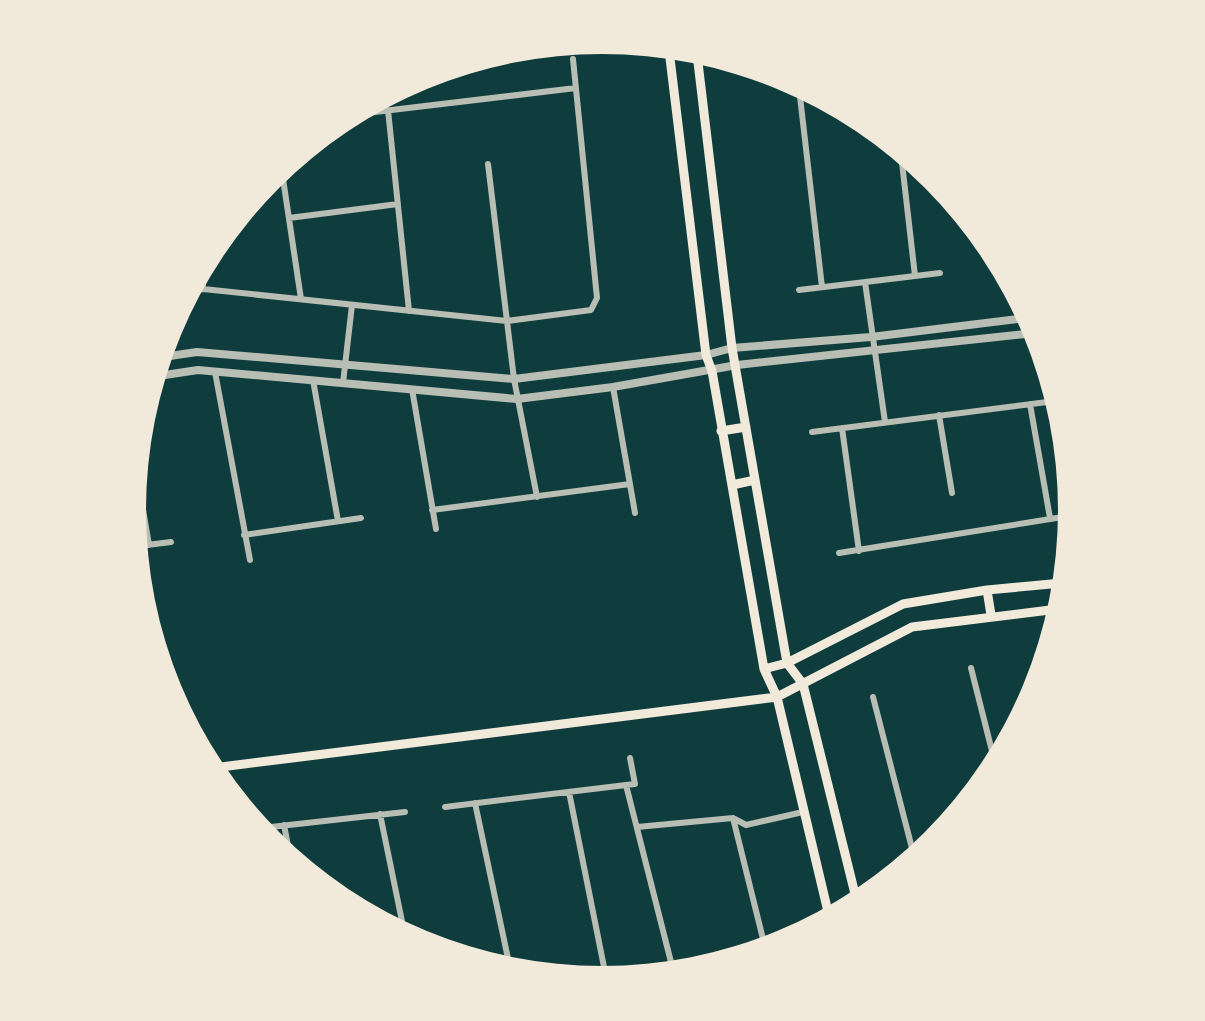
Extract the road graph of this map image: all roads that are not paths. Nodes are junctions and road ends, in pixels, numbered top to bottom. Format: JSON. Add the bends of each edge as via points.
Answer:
{"nodes":[{"id":1,"x":573,"y":59,"type":"dead end"},
{"id":2,"x":670,"y":59,"type":"edge"},
{"id":3,"x":698,"y":65,"type":"edge"},
{"id":4,"x":576,"y":88,"type":"junction"},
{"id":5,"x":800,"y":99,"type":"edge"},
{"id":6,"x":388,"y":110,"type":"junction"},
{"id":7,"x":382,"y":111,"type":"edge"},
{"id":8,"x":488,"y":164,"type":"dead end"},
{"id":9,"x":901,"y":166,"type":"edge"},
{"id":10,"x":284,"y":184,"type":"edge"},
{"id":11,"x":398,"y":204,"type":"junction"},
{"id":12,"x":289,"y":218,"type":"junction"},
{"id":13,"x":940,"y":273,"type":"dead end"},
{"id":14,"x":915,"y":276,"type":"junction"},
{"id":15,"x":865,"y":282,"type":"junction"},
{"id":16,"x":822,"y":287,"type":"junction"},
{"id":17,"x":203,"y":289,"type":"edge"},
{"id":18,"x":799,"y":290,"type":"dead end"},
{"id":19,"x":301,"y":299,"type":"junction"},
{"id":20,"x":352,"y":305,"type":"junction"},
{"id":21,"x":409,"y":310,"type":"junction"},
{"id":22,"x":1017,"y":319,"type":"edge"},
{"id":23,"x":507,"y":321,"type":"junction"},
{"id":24,"x":1023,"y":334,"type":"edge"},
{"id":25,"x":871,"y":337,"type":"junction"},
{"id":26,"x":732,"y":348,"type":"junction"},
{"id":27,"x":875,"y":351,"type":"junction"},
{"id":28,"x":173,"y":355,"type":"edge"},
{"id":29,"x":706,"y":355,"type":"junction"},
{"id":30,"x":345,"y":365,"type":"junction"},
{"id":31,"x":737,"y":365,"type":"junction"},
{"id":32,"x":712,"y":371,"type":"junction"},
{"id":33,"x":216,"y":372,"type":"junction"},
{"id":34,"x":167,"y":375,"type":"edge"},
{"id":35,"x":514,"y":379,"type":"junction"},
{"id":36,"x":313,"y":381,"type":"junction"},
{"id":37,"x":343,"y":383,"type":"junction"},
{"id":38,"x":613,"y":387,"type":"junction"},
{"id":39,"x":412,"y":389,"type":"junction"},
{"id":40,"x":518,"y":399,"type":"junction"},
{"id":41,"x":1045,"y":402,"type":"edge"},
{"id":42,"x":1030,"y":404,"type":"junction"},
{"id":43,"x":939,"y":416,"type":"junction"},
{"id":44,"x":885,"y":422,"type":"junction"},
{"id":45,"x":746,"y":427,"type":"junction"},
{"id":46,"x":842,"y":428,"type":"junction"},
{"id":47,"x":721,"y":431,"type":"junction"},
{"id":48,"x":812,"y":432,"type":"dead end"},
{"id":49,"x":755,"y":480,"type":"junction"},
{"id":50,"x":630,"y":484,"type":"junction"},
{"id":51,"x":732,"y":485,"type":"junction"},
{"id":52,"x":952,"y":494,"type":"dead end"},
{"id":53,"x":537,"y":496,"type":"junction"},
{"id":54,"x":432,"y":510,"type":"junction"},
{"id":55,"x":635,"y":513,"type":"dead end"},
{"id":56,"x":1059,"y":517,"type":"edge"},
{"id":57,"x":361,"y":518,"type":"dead end"},
{"id":58,"x":1050,"y":518,"type":"junction"},
{"id":59,"x":338,"y":521,"type":"junction"},
{"id":60,"x":436,"y":529,"type":"dead end"},
{"id":61,"x":147,"y":532,"type":"edge"},
{"id":62,"x":244,"y":535,"type":"junction"},
{"id":63,"x":171,"y":542,"type":"dead end"},
{"id":64,"x":149,"y":545,"type":"joint"},
{"id":65,"x":859,"y":550,"type":"junction"},
{"id":66,"x":839,"y":553,"type":"dead end"},
{"id":67,"x":250,"y":560,"type":"dead end"},
{"id":68,"x":1053,"y":584,"type":"edge"},
{"id":69,"x":987,"y":590,"type":"junction"},
{"id":70,"x":1048,"y":610,"type":"edge"},
{"id":71,"x":991,"y":615,"type":"junction"},
{"id":72,"x":787,"y":663,"type":"junction"},
{"id":73,"x":971,"y":668,"type":"dead end"},
{"id":74,"x":764,"y":669,"type":"junction"},
{"id":75,"x":803,"y":684,"type":"junction"},
{"id":76,"x":777,"y":697,"type":"junction"},
{"id":77,"x":873,"y":697,"type":"dead end"},
{"id":78,"x":992,"y":749,"type":"edge"},
{"id":79,"x":630,"y":758,"type":"dead end"},
{"id":80,"x":226,"y":769,"type":"edge"},
{"id":81,"x":627,"y":785,"type":"junction"},
{"id":82,"x":569,"y":792,"type":"junction"},
{"id":83,"x":476,"y":803,"type":"junction"},
{"id":84,"x":445,"y":807,"type":"dead end"},
{"id":85,"x":405,"y":812,"type":"dead end"},
{"id":86,"x":803,"y":812,"type":"junction"},
{"id":87,"x":380,"y":814,"type":"junction"},
{"id":88,"x":733,"y":818,"type":"junction"},
{"id":89,"x":284,"y":825,"type":"junction"},
{"id":90,"x":274,"y":826,"type":"edge"},
{"id":91,"x":637,"y":827,"type":"junction"},
{"id":92,"x":287,"y":839,"type":"edge"},
{"id":93,"x":911,"y":846,"type":"edge"},
{"id":94,"x":854,"y":891,"type":"edge"},
{"id":95,"x":827,"y":908,"type":"edge"},
{"id":96,"x":402,"y":920,"type":"edge"},
{"id":97,"x":763,"y":938,"type":"edge"},
{"id":98,"x":508,"y":957,"type":"edge"},
{"id":99,"x":671,"y":962,"type":"edge"},
{"id":100,"x":604,"y":967,"type":"edge"}],
"edges":[{"from":1,"to":4,"type":"street"},
{"from":2,"to":29,"type":"main road"},
{"from":3,"to":26,"type":"main road"},
{"from":4,"to":6,"type":"street"},
{"from":4,"to":23,"type":"street","via":[[597,298],[591,310]]},
{"from":5,"to":16,"type":"street"},
{"from":6,"to":7,"type":"street"},
{"from":6,"to":11,"type":"street"},
{"from":8,"to":23,"type":"street"},
{"from":9,"to":14,"type":"street"},
{"from":10,"to":12,"type":"street"},
{"from":11,"to":12,"type":"street"},
{"from":11,"to":21,"type":"street"},
{"from":12,"to":19,"type":"street"},
{"from":13,"to":14,"type":"street"},
{"from":14,"to":15,"type":"street"},
{"from":15,"to":16,"type":"street"},
{"from":15,"to":25,"type":"street"},
{"from":16,"to":18,"type":"street"},
{"from":17,"to":19,"type":"street"},
{"from":19,"to":20,"type":"street"},
{"from":20,"to":21,"type":"street"},
{"from":20,"to":30,"type":"street"},
{"from":21,"to":23,"type":"street"},
{"from":22,"to":25,"type":"street"},
{"from":23,"to":35,"type":"street"},
{"from":24,"to":27,"type":"street"},
{"from":25,"to":26,"type":"street"},
{"from":25,"to":27,"type":"street"},
{"from":26,"to":29,"type":"street"},
{"from":26,"to":31,"type":"main road"},
{"from":27,"to":31,"type":"street"},
{"from":27,"to":44,"type":"street"},
{"from":28,"to":30,"type":"street","via":[[197,352]]},
{"from":29,"to":32,"type":"main road"},
{"from":29,"to":35,"type":"street"},
{"from":30,"to":35,"type":"street"},
{"from":30,"to":37,"type":"street"},
{"from":31,"to":32,"type":"street"},
{"from":31,"to":45,"type":"main road"},
{"from":32,"to":38,"type":"street"},
{"from":32,"to":47,"type":"main road"},
{"from":33,"to":34,"type":"street"},
{"from":33,"to":36,"type":"street"},
{"from":33,"to":62,"type":"street"},
{"from":35,"to":40,"type":"street"},
{"from":36,"to":37,"type":"street"},
{"from":36,"to":59,"type":"street"},
{"from":37,"to":39,"type":"street"},
{"from":38,"to":40,"type":"street"},
{"from":38,"to":50,"type":"street"},
{"from":39,"to":40,"type":"street"},
{"from":39,"to":54,"type":"street"},
{"from":40,"to":53,"type":"street"},
{"from":41,"to":42,"type":"street"},
{"from":42,"to":43,"type":"street"},
{"from":42,"to":58,"type":"street"},
{"from":43,"to":44,"type":"street"},
{"from":43,"to":52,"type":"street"},
{"from":44,"to":46,"type":"street"},
{"from":45,"to":47,"type":"main road"},
{"from":45,"to":49,"type":"main road"},
{"from":46,"to":48,"type":"street"},
{"from":46,"to":65,"type":"street"},
{"from":47,"to":51,"type":"main road"},
{"from":49,"to":51,"type":"main road"},
{"from":49,"to":72,"type":"main road"},
{"from":50,"to":53,"type":"street"},
{"from":50,"to":55,"type":"street"},
{"from":51,"to":74,"type":"main road"},
{"from":53,"to":54,"type":"street"},
{"from":54,"to":60,"type":"street"},
{"from":56,"to":58,"type":"street"},
{"from":57,"to":59,"type":"street"},
{"from":58,"to":65,"type":"street"},
{"from":59,"to":62,"type":"street"},
{"from":61,"to":64,"type":"street"},
{"from":62,"to":67,"type":"street"},
{"from":63,"to":64,"type":"street"},
{"from":65,"to":66,"type":"street"},
{"from":68,"to":69,"type":"main road"},
{"from":69,"to":71,"type":"main road"},
{"from":69,"to":72,"type":"main road","via":[[903,603]]},
{"from":70,"to":71,"type":"main road"},
{"from":71,"to":75,"type":"main road","via":[[912,627]]},
{"from":72,"to":74,"type":"main road"},
{"from":72,"to":75,"type":"main road"},
{"from":73,"to":78,"type":"street"},
{"from":74,"to":76,"type":"main road"},
{"from":75,"to":76,"type":"main road"},
{"from":75,"to":94,"type":"main road"},
{"from":76,"to":80,"type":"main road"},
{"from":76,"to":86,"type":"main road"},
{"from":77,"to":93,"type":"street"},
{"from":79,"to":81,"type":"street","via":[[635,784]]},
{"from":81,"to":82,"type":"street"},
{"from":81,"to":91,"type":"street"},
{"from":82,"to":83,"type":"street"},
{"from":82,"to":100,"type":"street"},
{"from":83,"to":84,"type":"street"},
{"from":83,"to":98,"type":"street"},
{"from":85,"to":87,"type":"street"},
{"from":86,"to":88,"type":"street","via":[[746,825]]},
{"from":86,"to":95,"type":"main road"},
{"from":87,"to":89,"type":"street"},
{"from":87,"to":96,"type":"street"},
{"from":88,"to":91,"type":"street"},
{"from":88,"to":97,"type":"street"},
{"from":89,"to":90,"type":"street"},
{"from":89,"to":92,"type":"street"},
{"from":91,"to":99,"type":"street"}]}
